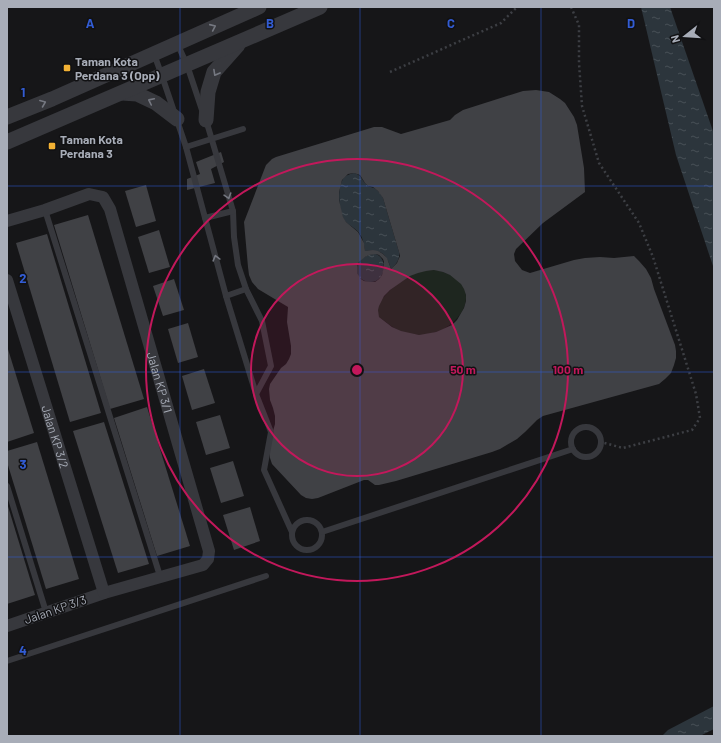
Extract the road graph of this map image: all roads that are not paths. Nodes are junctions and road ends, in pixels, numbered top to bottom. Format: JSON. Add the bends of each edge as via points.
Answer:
{"nodes":[{"id":1,"x":259,"y":7,"type":"edge"},
{"id":2,"x":320,"y":7,"type":"edge"},
{"id":3,"x":240,"y":42,"type":"junction"},
{"id":4,"x":177,"y":43,"type":"junction"},
{"id":5,"x":154,"y":54,"type":"junction"},
{"id":6,"x":187,"y":65,"type":"junction"},
{"id":7,"x":162,"y":76,"type":"junction"},
{"id":8,"x":122,"y":93,"type":"junction"},
{"id":9,"x":7,"y":117,"type":"edge"},
{"id":10,"x":177,"y":119,"type":"junction"},
{"id":11,"x":206,"y":120,"type":"junction"},
{"id":12,"x":243,"y":129,"type":"dead end"},
{"id":13,"x":211,"y":139,"type":"junction"},
{"id":14,"x":7,"y":142,"type":"edge"},
{"id":15,"x":186,"y":147,"type":"junction"},
{"id":16,"x":44,"y":210,"type":"junction"},
{"id":17,"x":233,"y":211,"type":"junction"},
{"id":18,"x":205,"y":218,"type":"junction"},
{"id":19,"x":7,"y":221,"type":"edge"},
{"id":20,"x":7,"y":280,"type":"edge"},
{"id":21,"x":246,"y":289,"type":"junction"},
{"id":22,"x":226,"y":296,"type":"junction"},
{"id":23,"x":256,"y":394,"type":"junction"},
{"id":24,"x":573,"y":449,"type":"junction"},
{"id":25,"x":7,"y":486,"type":"edge"},
{"id":26,"x":292,"y":532,"type":"junction"},
{"id":27,"x":322,"y":532,"type":"junction"},
{"id":28,"x":160,"y":576,"type":"junction"},
{"id":29,"x":266,"y":576,"type":"dead end"},
{"id":30,"x":104,"y":593,"type":"junction"},
{"id":31,"x":46,"y":612,"type":"junction"},
{"id":32,"x":7,"y":626,"type":"edge"},
{"id":33,"x":7,"y":661,"type":"edge"}],
"edges":[{"from":4,"to":1,"type":"street","one_way":true},
{"from":2,"to":3,"type":"street"},
{"from":3,"to":6,"type":"street"},
{"from":3,"to":11,"type":"street","one_way":true,"via":[[214,72],[208,92]]},
{"from":4,"to":5,"type":"street"},
{"from":4,"to":6,"type":"lane"},
{"from":5,"to":7,"type":"lane"},
{"from":9,"to":5,"type":"street","one_way":true},
{"from":6,"to":7,"type":"street"},
{"from":6,"to":11,"type":"lane"},
{"from":7,"to":8,"type":"street"},
{"from":7,"to":10,"type":"lane"},
{"from":10,"to":8,"type":"street","one_way":true,"via":[[156,103],[137,94]]},
{"from":8,"to":14,"type":"street"},
{"from":10,"to":15,"type":"lane"},
{"from":11,"to":13,"type":"lane"},
{"from":12,"to":13,"type":"lane"},
{"from":13,"to":15,"type":"lane"},
{"from":13,"to":17,"type":"lane","one_way":true},
{"from":15,"to":18,"type":"lane"},
{"from":16,"to":19,"type":"street","name":"Jalan KP 3/1"},
{"from":16,"to":28,"type":"lane"},
{"from":16,"to":28,"type":"street","name":"Jalan KP 3/1","via":[[90,194],[103,197],[110,209],[209,552],[208,559],[202,565]]},
{"from":17,"to":18,"type":"lane"},
{"from":17,"to":21,"type":"lane","via":[[238,265]]},
{"from":22,"to":18,"type":"lane","one_way":true},
{"from":20,"to":30,"type":"street","name":"Jalan KP 3/2"},
{"from":21,"to":22,"type":"lane"},
{"from":21,"to":23,"type":"lane","via":[[262,322],[271,366]]},
{"from":22,"to":23,"type":"lane"},
{"from":23,"to":26,"type":"lane","via":[[271,432],[264,470]]},
{"from":24,"to":24,"type":"lane","via":[[580,456],[594,455],[601,442],[598,433],[590,428],[580,428],[573,435]]},
{"from":24,"to":27,"type":"lane"},
{"from":25,"to":31,"type":"lane"},
{"from":26,"to":27,"type":"lane","via":[[296,524],[304,519],[314,521]]},
{"from":26,"to":27,"type":"lane","via":[[293,542],[306,550],[312,549],[320,542]]},
{"from":28,"to":30,"type":"street","name":"Jalan KP 3/1"},
{"from":29,"to":33,"type":"lane"},
{"from":30,"to":31,"type":"street","name":"Jalan KP 3/3"},
{"from":31,"to":32,"type":"street","name":"Jalan KP 3/3"}]}
